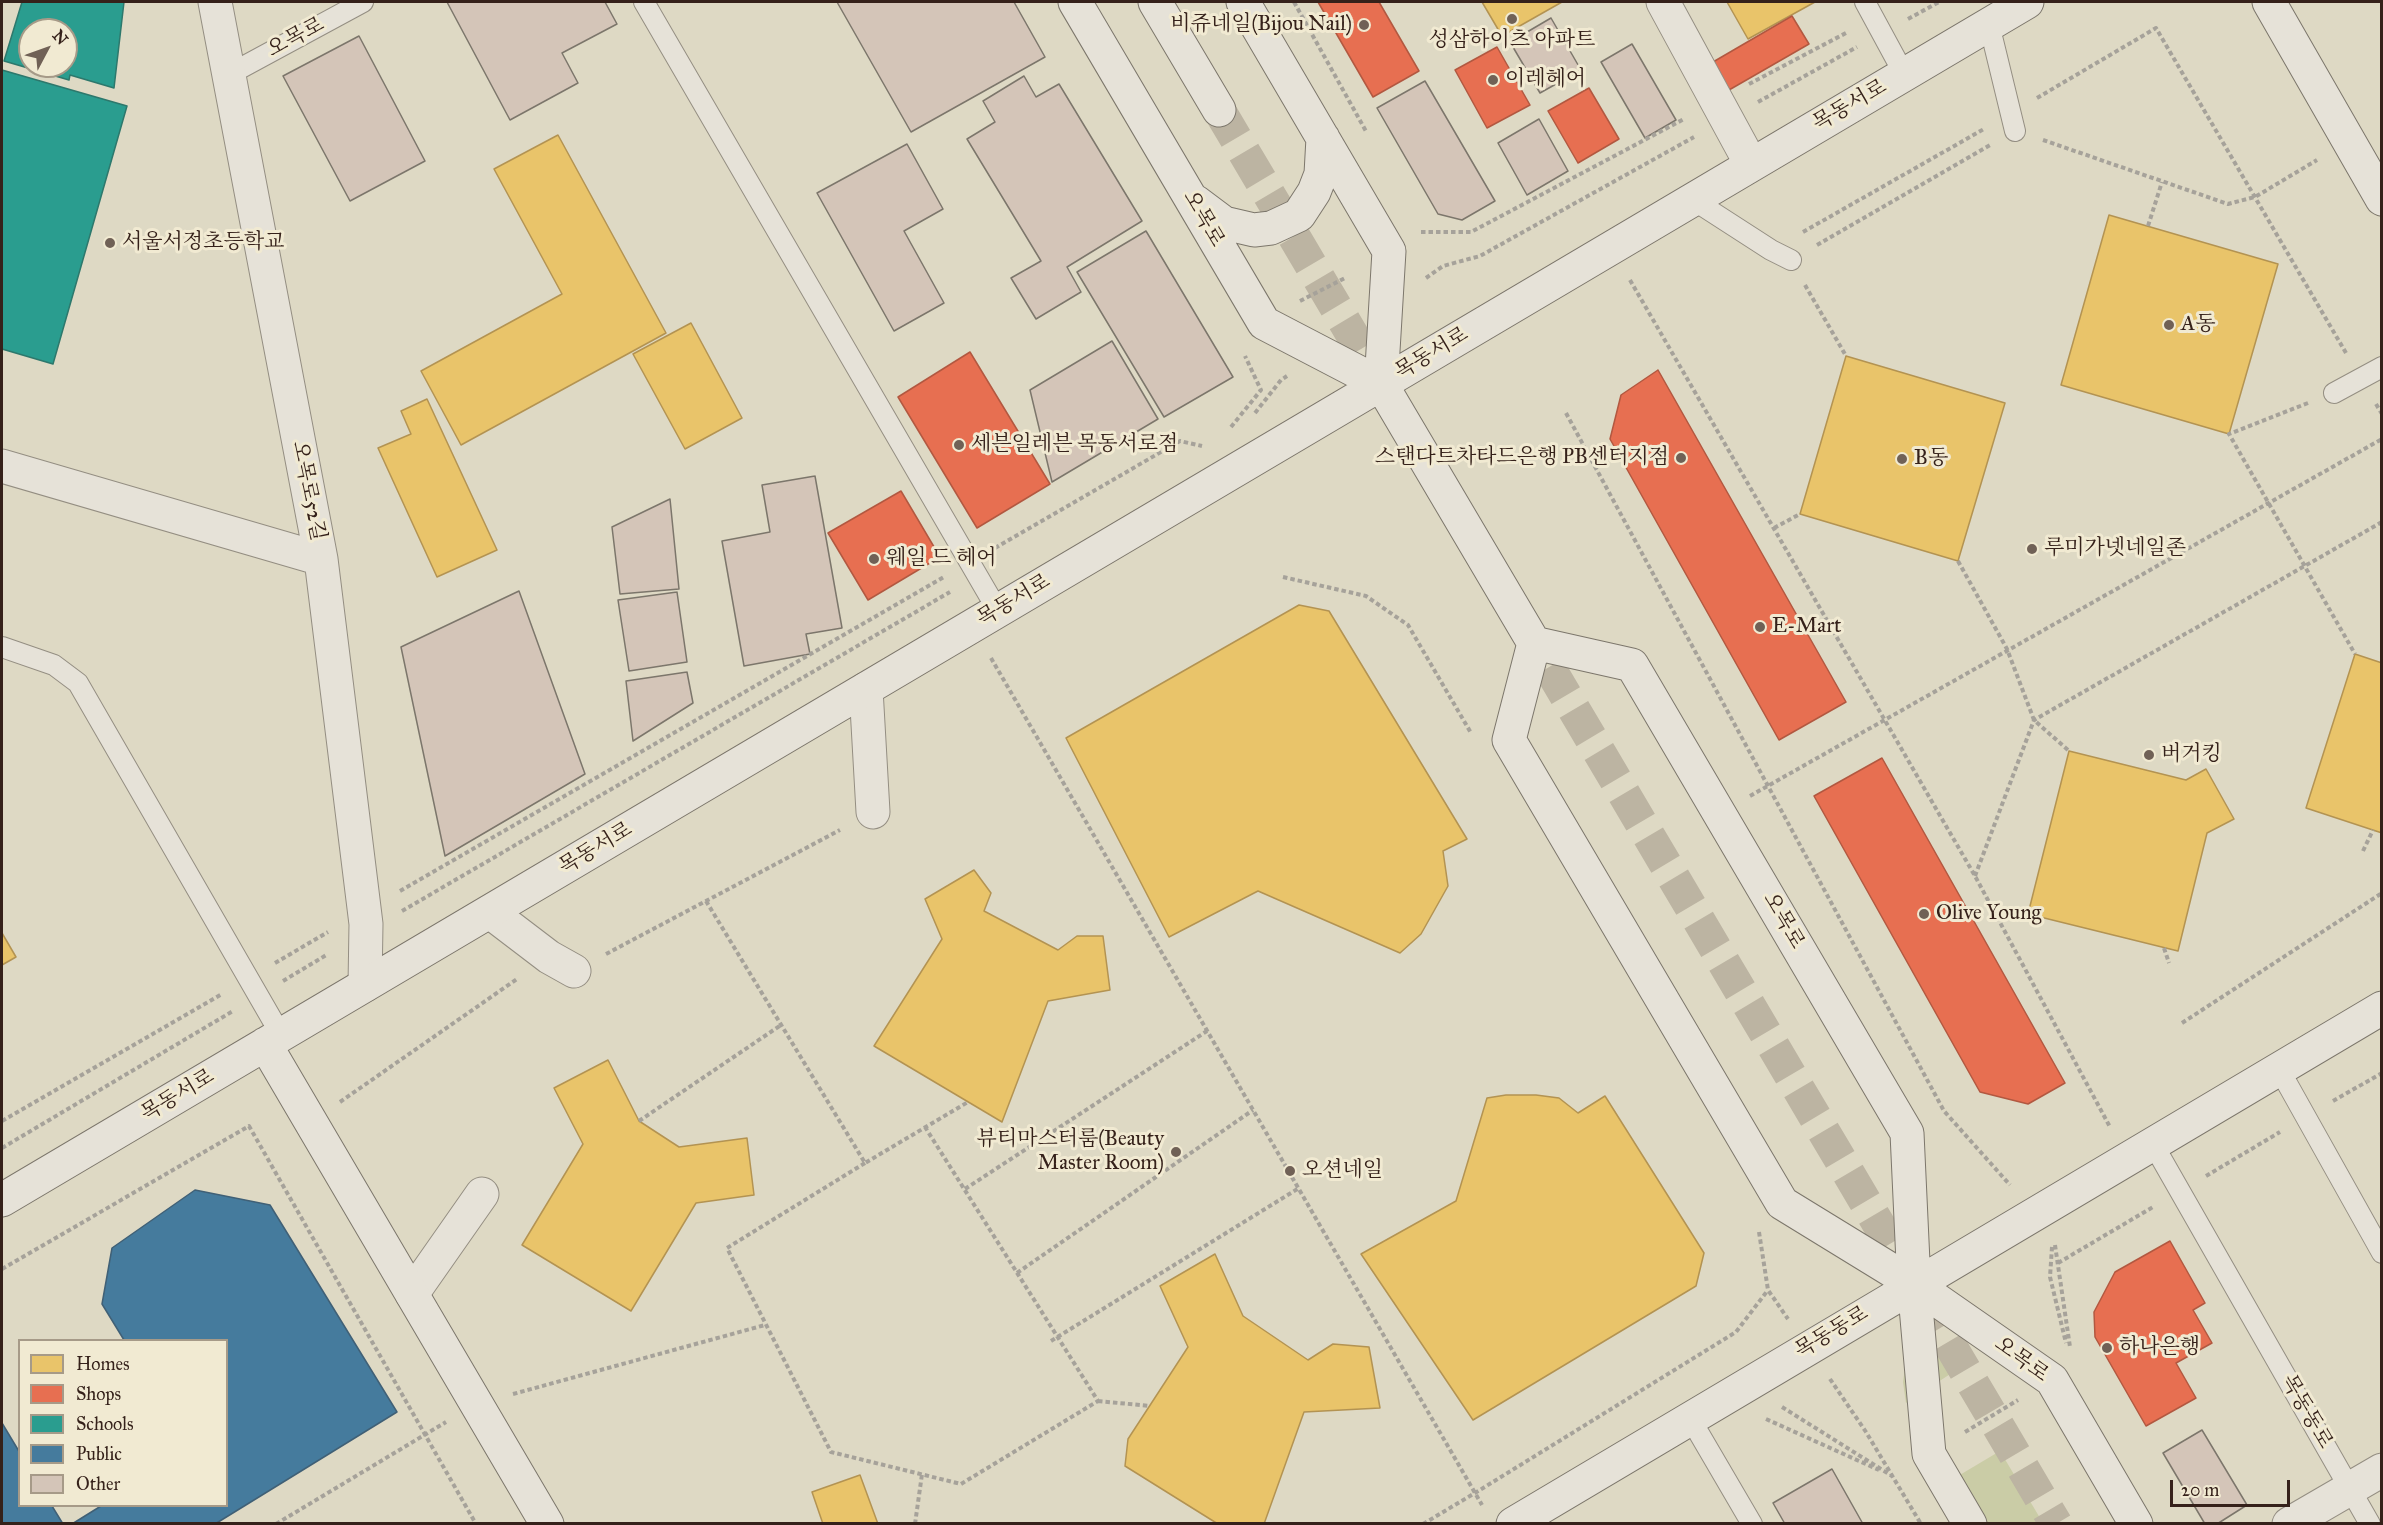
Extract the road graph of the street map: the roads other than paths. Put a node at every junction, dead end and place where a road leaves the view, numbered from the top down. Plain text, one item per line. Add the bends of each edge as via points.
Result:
1 (215, 2) edge
2 (363, 2) edge
3 (644, 2) edge
4 (1075, 2) edge
5 (1155, 2) edge
6 (1243, 2) edge
7 (1663, 2) edge
8 (2027, 2) edge
9 (2269, 2) edge
10 (1870, 10) edge
11 (1989, 24) junction
12 (1904, 74) junction
13 (228, 75) junction
14 (1219, 110) tunnel mouth
15 (2014, 122) road end
16 (1323, 138) junction
17 (1751, 164) junction
18 (1190, 197) junction
19 (1692, 199) junction
20 (2382, 199) edge
21 (1791, 260) road end
22 (2382, 367) edge
23 (1381, 384) junction
24 (2334, 393) road end
25 (2, 466) edge
26 (321, 560) junction
27 (985, 618) junction
28 (1534, 643) junction
29 (2, 647) edge
30 (866, 689) junction
31 (873, 812) road end
32 (490, 912) junction
33 (562, 964) road end
34 (365, 985) junction
35 (2382, 1008) edge
36 (273, 1040) junction
37 (2279, 1069) junction
38 (2140, 1152) junction
39 (482, 1194) dead end
40 (2, 1200) edge
41 (2382, 1253) edge
42 (1914, 1284) junction
43 (412, 1294) junction
44 (1690, 1418) junction
45 (2382, 1470) edge
46 (2350, 1488) junction
47 (1520, 1518) edge
48 (547, 1524) edge
49 (1752, 1524) edge
50 (1970, 1524) edge
51 (2136, 1524) edge
52 (2289, 1524) edge
53 (2370, 1524) edge

1 - 13 main road, 오목로52길
2 - 13 lane, 오목로
3 - 27 lane via 970,562
4 - 18 main road, 오목로
5 - 14 main road
6 - 16 main road
7 - 17 main road
8 - 11 main road, 목동서로
9 - 20 main road
10 - 12 lane
11 - 12 main road, 목동서로
11 - 15 lane
12 - 17 main road, 목동서로
13 - 26 main road, 오목로52길
16 - 18 main road via 1321,174 1314,192 1299,215 1271,228 1254,230 1224,223
16 - 23 main road via 1389,250
17 - 19 main road, 목동서로
18 - 23 main road, 오목로 via 1264,322
19 - 21 lane
19 - 23 main road, 목동서로
22 - 24 lane
23 - 27 main road, 목동서로
23 - 28 main road
25 - 26 main road
26 - 34 main road, 오목로52길 via 364,912
27 - 30 main road, 목동서로
28 - 42 main road, 오목로 via 1509,740 1776,1193 1782,1203
28 - 42 main road, 오목로 via 1632,665 1907,1132
29 - 36 lane via 54,665 78,683 248,978
30 - 31 main road
30 - 32 main road, 목동서로
32 - 33 main road
32 - 34 main road, 목동서로
34 - 36 main road, 목동서로
35 - 37 main road, 목동동로
36 - 40 main road, 목동서로
36 - 43 main road via 311,1122
37 - 38 main road, 목동동로
37 - 41 lane
38 - 42 main road, 목동동로
38 - 46 lane, 목동동로 via 2180,1191
39 - 43 main road
42 - 44 main road, 목동동로
42 - 50 main road, 오목로 via 1929,1454
42 - 51 main road, 오목로 via 2052,1380
43 - 48 main road
44 - 47 main road, 목동동로
44 - 49 lane
45 - 46 main road
46 - 52 main road
46 - 53 lane, 목동동로

